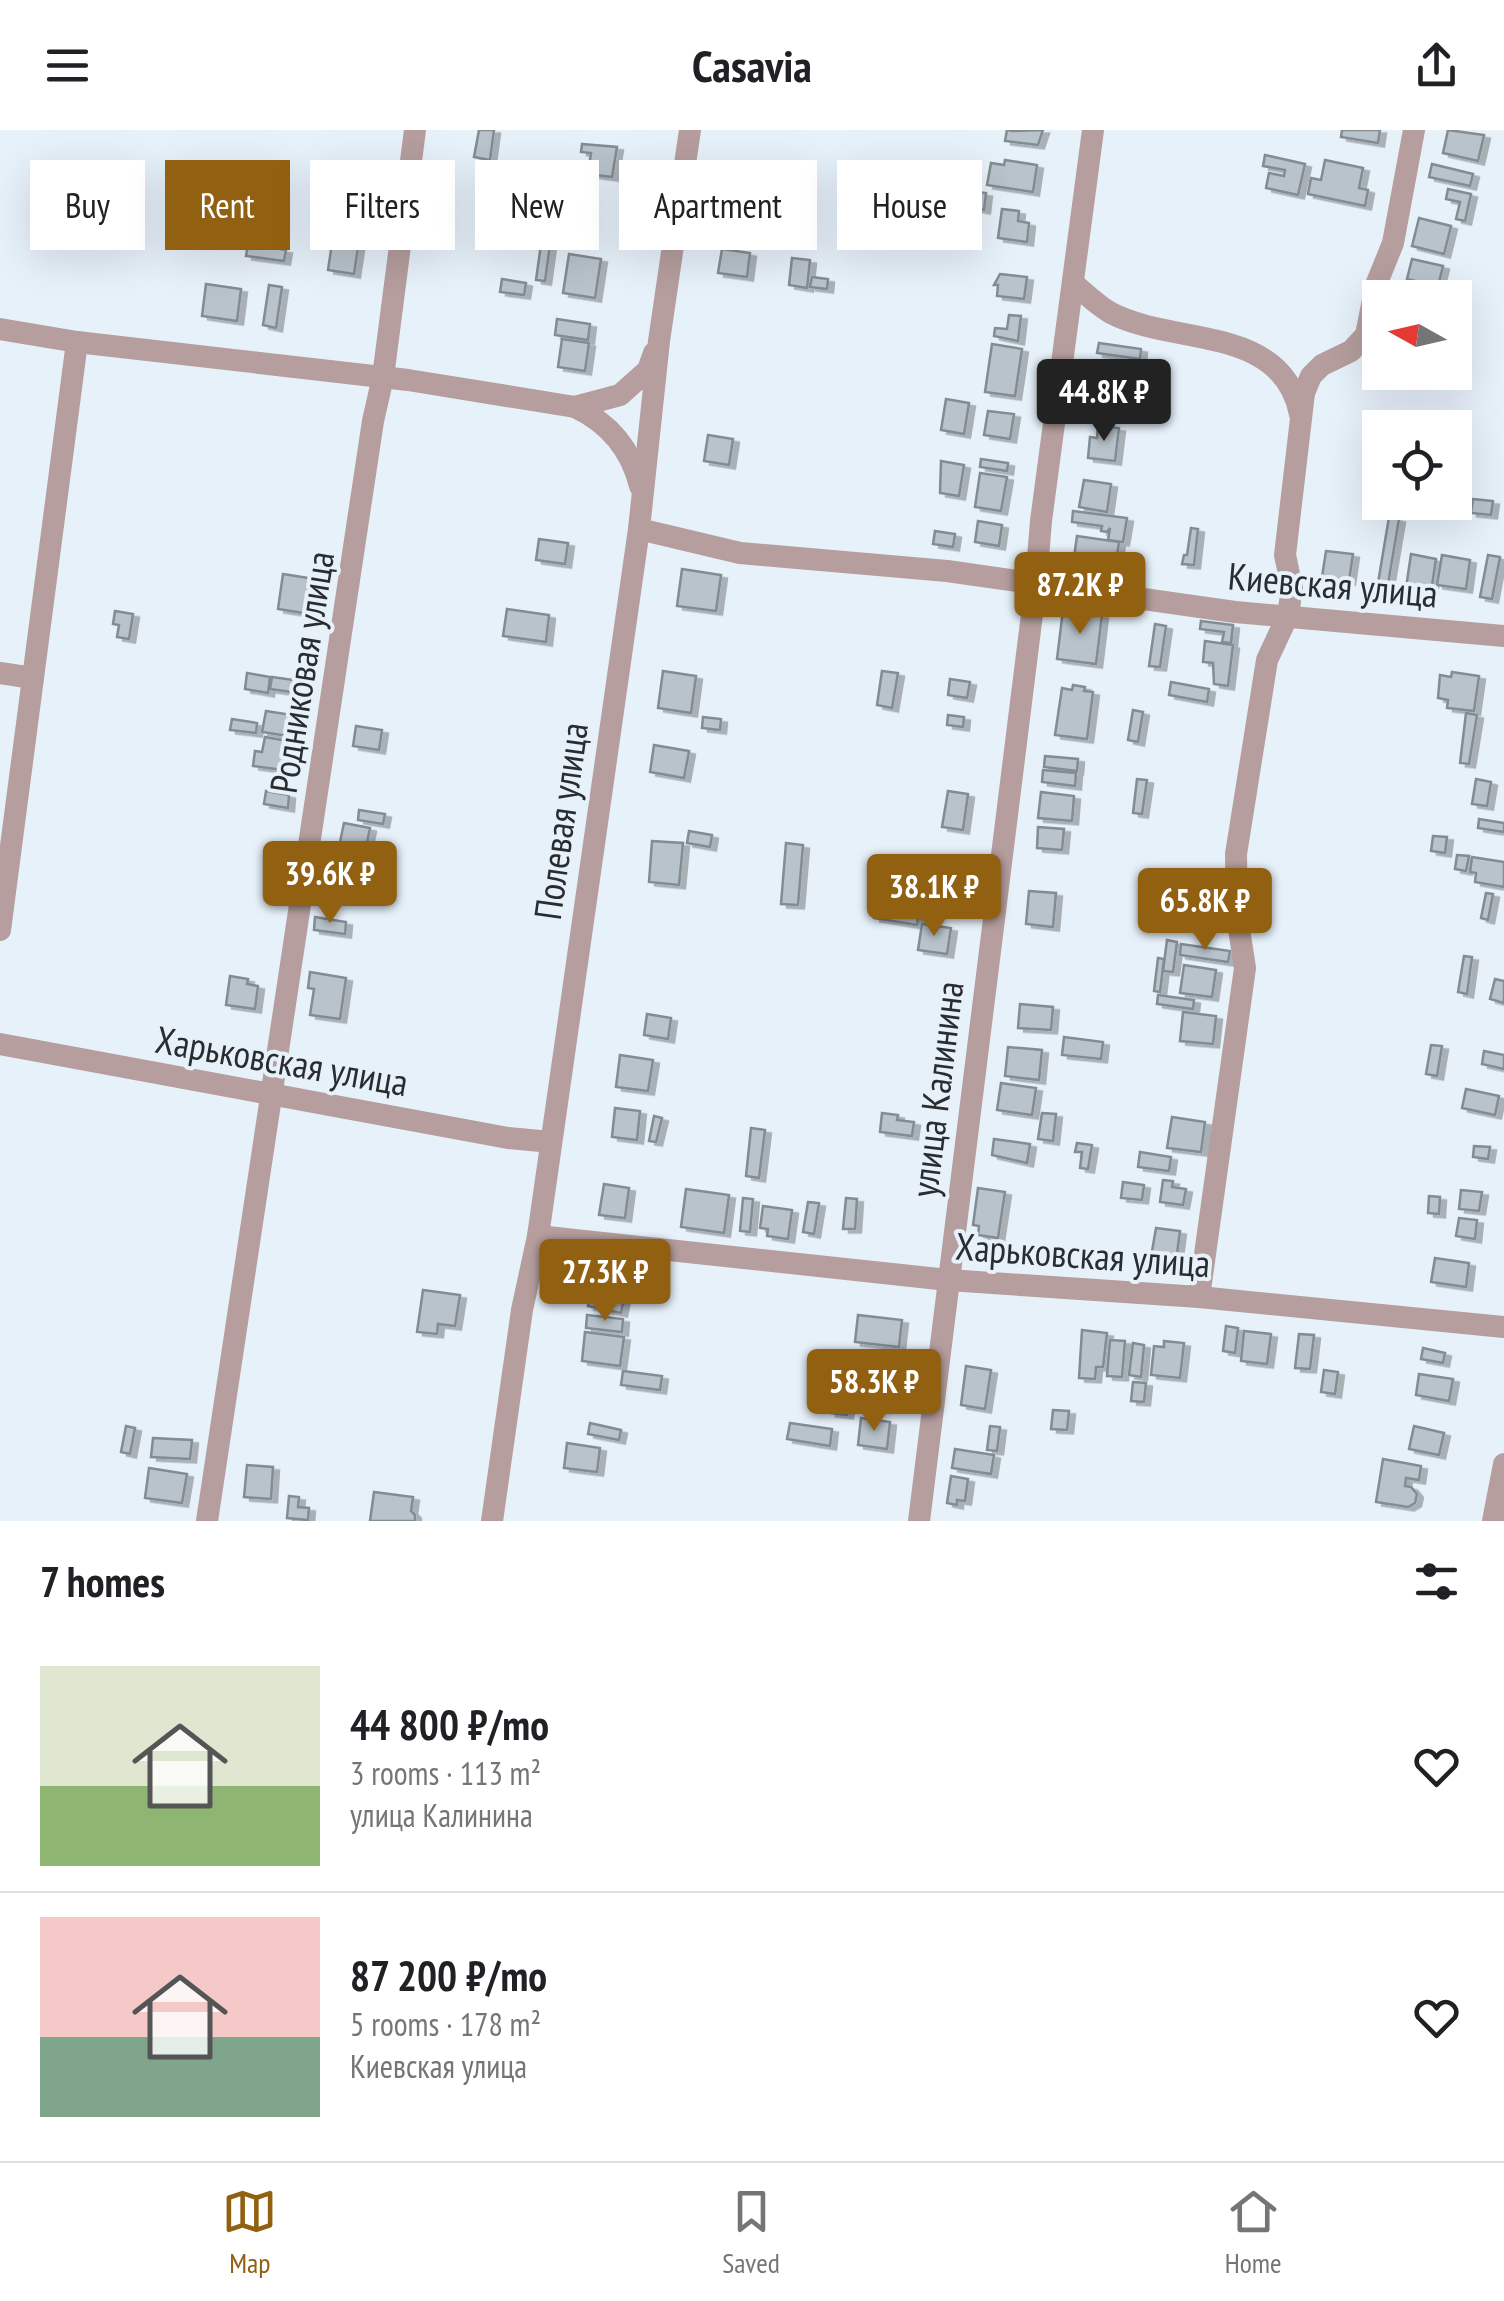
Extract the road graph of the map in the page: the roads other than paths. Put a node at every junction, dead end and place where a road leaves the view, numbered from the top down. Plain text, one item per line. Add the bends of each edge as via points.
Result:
1 (415, 130) edge
2 (690, 130) edge
3 (1093, 130) edge
4 (1414, 130) edge
5 (1074, 284) junction
6 (0, 329) edge
7 (659, 340) junction
8 (78, 342) junction
9 (383, 377) junction
10 (575, 407) junction
11 (1301, 418) junction
12 (642, 497) junction
13 (639, 530) junction
14 (1036, 582) junction
15 (1235, 612) junction
16 (1288, 615) junction
17 (1504, 636) edge
18 (1267, 660) junction
19 (0, 673) edge
20 (33, 678) junction
21 (0, 930) edge
22 (0, 1044) edge
23 (273, 1094) junction
24 (551, 1142) junction
25 (538, 1236) junction
26 (948, 1280) junction
27 (1199, 1297) junction
28 (1504, 1326) edge
29 (1504, 1464) edge
30 (207, 1521) edge
31 (492, 1521) edge
32 (919, 1521) edge
33 (1493, 1521) edge

1 - 9 street, Родниковая улица
2 - 7 street, Полевая улица
3 - 5 street, улица Калинина
4 - 11 street via 1393,243 1366,336 1311,376
5 - 11 street via 1110,312 1214,338 1272,364
5 - 14 street, улица Калинина
6 - 8 street
7 - 10 street via 636,383 610,399
7 - 12 street, Полевая улица
8 - 9 street
8 - 20 street
9 - 10 street
9 - 23 street, Родниковая улица
10 - 12 street via 623,445
11 - 16 street via 1285,556 1292,588
12 - 13 street, Полевая улица
13 - 14 street, Киевская улица via 740,553
13 - 24 street, Полевая улица
14 - 15 street, Киевская улица
14 - 26 street, улица Калинина
15 - 16 street, Киевская улица
15 - 18 street via 1258,634
16 - 17 street, Киевская улица
16 - 18 street
18 - 27 street via 1236,854 1245,968
19 - 20 street
20 - 21 street
22 - 23 street, Харьковская улица
23 - 24 street, Харьковская улица
23 - 30 street, Родниковая улица
24 - 25 street, Полевая улица
25 - 26 street, Харьковская улица
25 - 31 street, Полевая улица
26 - 27 street, Харьковская улица
26 - 32 street, улица Калинина
27 - 28 street, Харьковская улица
29 - 33 street

